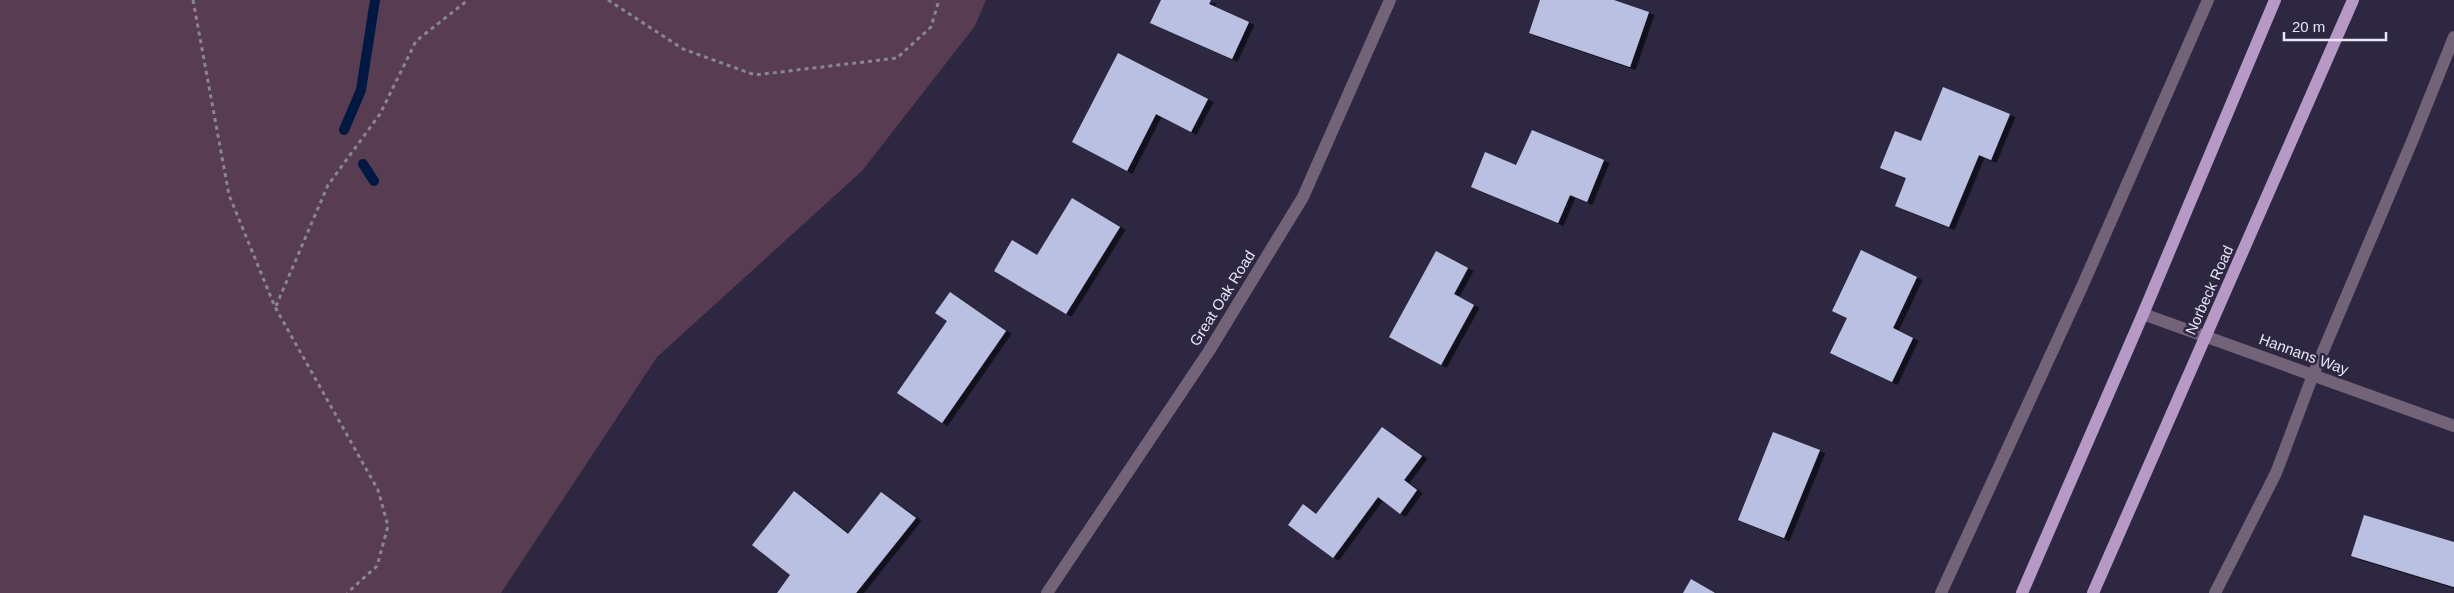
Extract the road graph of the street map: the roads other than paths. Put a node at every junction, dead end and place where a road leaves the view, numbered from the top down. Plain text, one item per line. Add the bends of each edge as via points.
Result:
1 (1390, 0) edge
2 (2208, 0) edge
3 (2275, 0) edge
4 (2353, 0) edge
5 (2454, 37) edge
6 (2143, 314) junction
7 (2207, 336) junction
8 (2312, 375) junction
9 (2454, 426) edge
10 (1047, 593) edge
11 (1941, 593) edge
12 (2022, 593) edge
13 (2093, 593) edge
14 (2215, 593) edge

1 - 10 street, Great Oak Road via 1303,197 1209,351
2 - 11 street via 2081,289
3 - 6 main road
4 - 7 main road, Norbeck Road
5 - 8 street
6 - 7 street, Hannans Way
6 - 12 main road
7 - 8 street, Hannans Way
7 - 13 main road, Norbeck Road
8 - 9 street, Hannans Way
8 - 14 street via 2276,473

